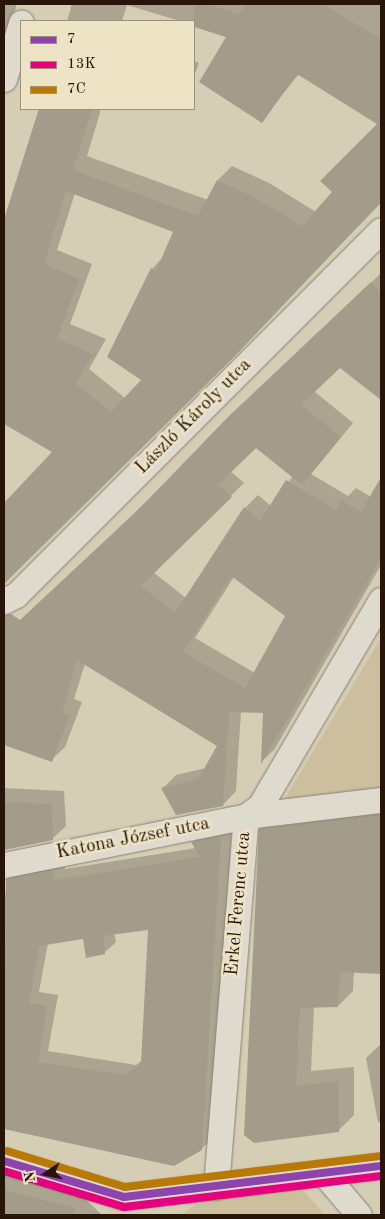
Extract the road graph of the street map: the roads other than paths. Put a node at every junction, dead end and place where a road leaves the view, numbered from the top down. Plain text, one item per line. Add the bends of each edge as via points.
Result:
1 (27, 4) edge
2 (22, 20) edge
3 (20, 25) edge
4 (4, 79) edge
5 (381, 230) edge
6 (381, 600) edge
7 (4, 601) edge
8 (381, 800) edge
9 (246, 816) junction
10 (4, 865) edge
11 (4, 1161) edge
12 (381, 1166) edge
13 (325, 1175) junction
14 (216, 1187) junction
15 (131, 1206) edge
16 (359, 1215) edge

1 - 2 street
3 - 4 street
5 - 7 street, László Károly utca via 16,595
6 - 9 street, Erkel Ferenc utca via 260,806
8 - 9 street, Katona József utca
9 - 10 street, Katona József utca
9 - 14 street, Erkel Ferenc utca
11 - 15 street
12 - 13 street
13 - 14 street
13 - 16 street
14 - 15 street

